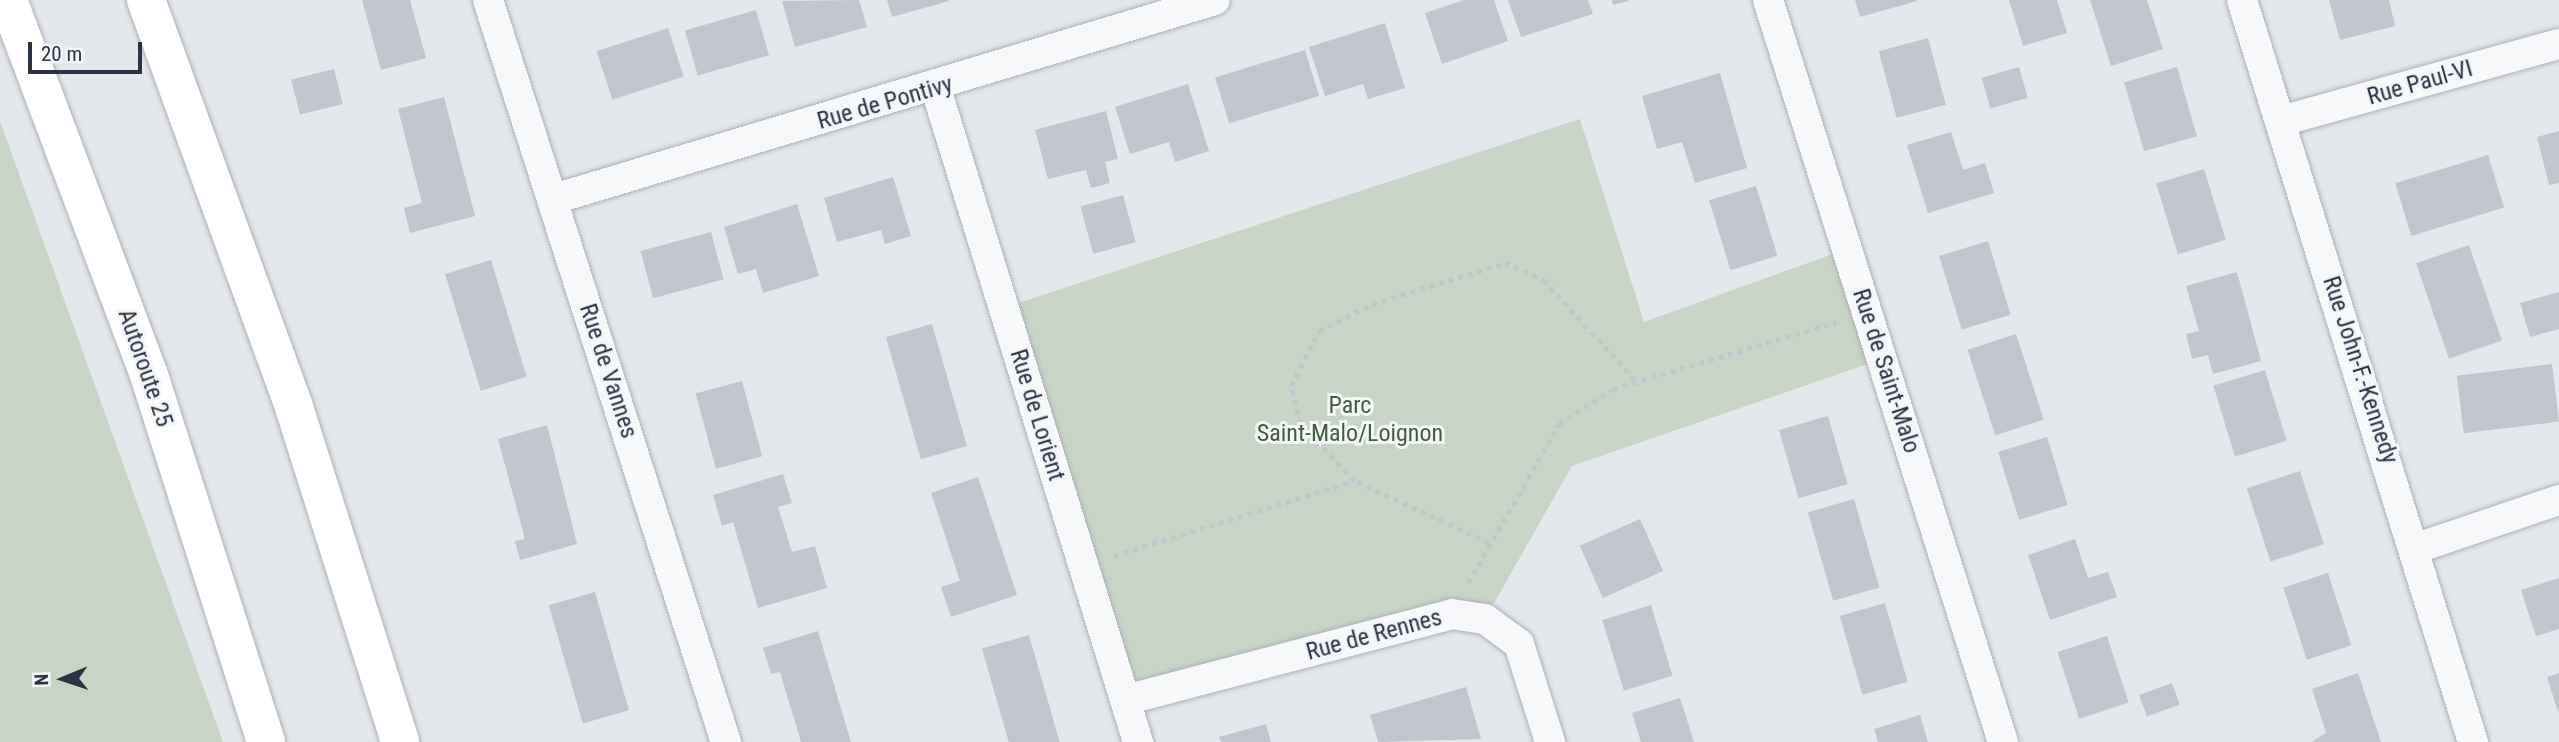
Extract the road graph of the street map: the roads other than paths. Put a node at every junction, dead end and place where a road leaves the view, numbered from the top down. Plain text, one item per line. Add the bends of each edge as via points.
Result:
1 (8, 0) edge
2 (146, 0) edge
3 (488, 0) edge
4 (1215, 0) edge
5 (1768, 0) edge
6 (2242, 0) edge
7 (2559, 44) edge
8 (936, 89) junction
9 (2281, 121) junction
10 (554, 200) junction
11 (2559, 500) edge
12 (2417, 548) junction
13 (1125, 700) junction
14 (266, 742) edge
15 (400, 742) edge
16 (726, 742) edge
17 (1138, 742) edge
18 (1550, 742) edge
19 (2003, 742) edge
20 (2473, 742) edge

1 - 14 highway, Autoroute 25 via 148,372
2 - 15 highway via 294,407
3 - 10 street, Rue de Vannes
4 - 8 street, Rue de Pontivy
5 - 19 street, Rue de Saint-Malo
6 - 9 street, Rue John-F.-Kennedy
7 - 9 street, Rue Paul-VI
8 - 10 street, Rue de Pontivy
8 - 13 street, Rue de Lorient
9 - 12 street, Rue John-F.-Kennedy
10 - 16 street, Rue de Vannes
11 - 12 street
12 - 20 street, Rue John-F.-Kennedy
13 - 17 street, Rue de Lorient
13 - 18 street, Rue de Rennes via 1452,614 1485,619 1518,645

